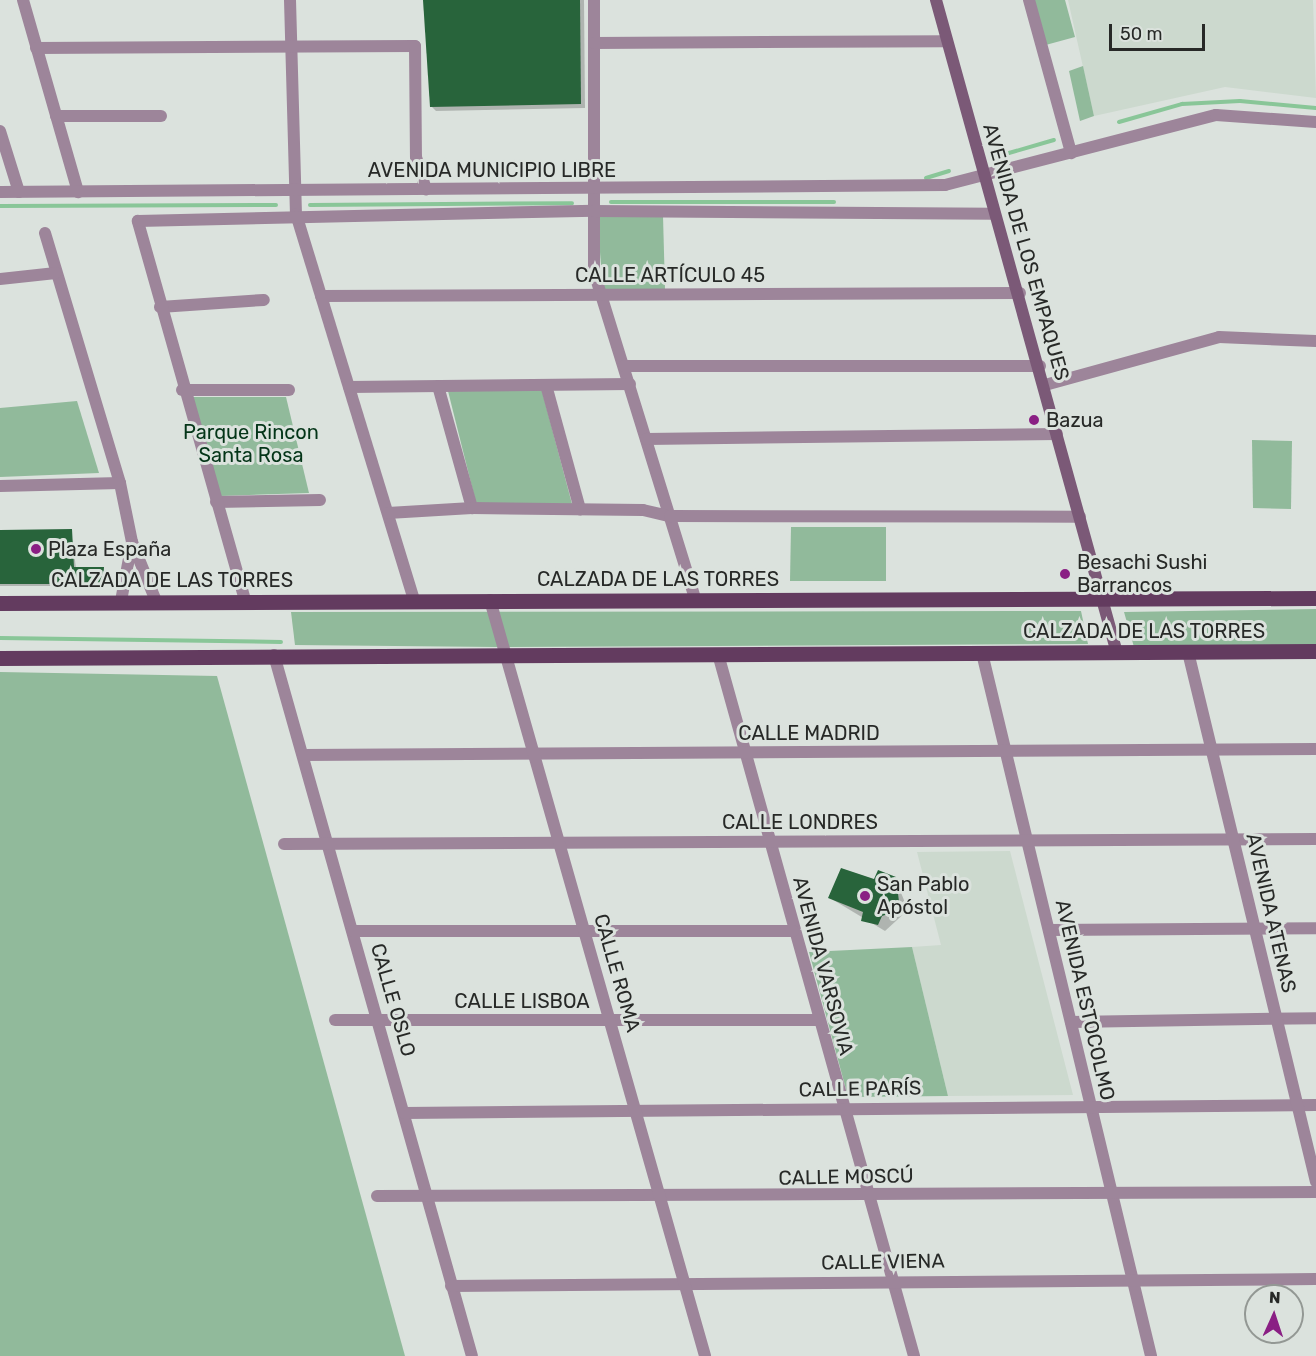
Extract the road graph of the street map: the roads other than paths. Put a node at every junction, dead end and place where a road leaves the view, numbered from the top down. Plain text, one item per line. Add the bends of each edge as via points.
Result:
1 (23, 0) edge
2 (290, 0) edge
3 (594, 0) edge
4 (936, 0) edge
5 (1029, 0) edge
6 (946, 41) junction
7 (594, 43) junction
8 (291, 46) junction
9 (36, 48) junction
10 (57, 116) junction
11 (161, 116) dead end
12 (1316, 122) edge
13 (0, 131) edge
14 (1071, 153) junction
15 (983, 179) junction
16 (426, 189) junction
17 (594, 189) junction
18 (292, 190) junction
19 (0, 192) edge
20 (20, 192) junction
21 (78, 192) junction
22 (594, 211) junction
23 (296, 214) junction
24 (994, 214) junction
25 (45, 233) dead end
26 (56, 273) junction
27 (0, 279) edge
28 (1020, 293) junction
29 (600, 295) junction
30 (321, 296) junction
31 (264, 300) dead end
32 (160, 307) junction
33 (1316, 341) edge
34 (624, 366) junction
35 (1040, 366) junction
36 (630, 384) junction
37 (546, 385) junction
38 (1045, 385) junction
39 (438, 386) junction
40 (349, 387) junction
41 (182, 390) junction
42 (289, 390) dead end
43 (1057, 434) junction
44 (646, 439) junction
45 (120, 483) junction
46 (0, 486) edge
47 (320, 500) dead end
48 (216, 502) junction
49 (472, 508) junction
50 (580, 510) junction
51 (388, 513) junction
52 (670, 516) junction
53 (1080, 517) junction
54 (132, 542) junction
55 (1102, 598) junction
56 (1316, 598) edge
57 (244, 600) junction
58 (414, 600) junction
59 (490, 600) junction
60 (121, 601) junction
61 (156, 601) junction
62 (696, 601) junction
63 (0, 603) edge
64 (1316, 651) edge
65 (1188, 652) junction
66 (982, 653) junction
67 (1117, 653) junction
68 (503, 654) junction
69 (718, 654) junction
70 (274, 655) junction
71 (0, 658) edge
72 (1316, 749) edge
73 (1212, 750) junction
74 (1006, 752) junction
75 (532, 753) junction
76 (745, 753) junction
77 (303, 755) junction
78 (1233, 839) junction
79 (1316, 839) edge
80 (1027, 840) junction
81 (770, 842) junction
82 (327, 843) junction
83 (559, 843) junction
84 (284, 844) dead end
85 (1316, 928) edge
86 (1255, 929) junction
87 (1049, 930) junction
88 (353, 931) junction
89 (585, 931) junction
90 (793, 931) junction
91 (1276, 1018) junction
92 (1316, 1018) edge
93 (335, 1020) dead end
94 (378, 1020) junction
95 (610, 1020) junction
96 (818, 1020) junction
97 (1071, 1022) junction
98 (1298, 1105) junction
99 (1316, 1105) edge
100 (1091, 1106) junction
101 (842, 1108) junction
102 (635, 1110) junction
103 (404, 1113) junction
104 (1316, 1182) edge
105 (1316, 1192) edge
106 (1112, 1194) junction
107 (376, 1196) dead end
108 (869, 1196) junction
109 (427, 1197) junction
110 (660, 1198) junction
111 (1132, 1279) junction
112 (1316, 1279) edge
113 (894, 1282) junction
114 (684, 1284) junction
115 (450, 1286) junction
116 (472, 1356) edge
117 (705, 1356) edge
118 (914, 1356) edge
119 (1151, 1356) edge

1 - 9 street
2 - 8 street
3 - 7 street
4 - 6 main road, AVENIDA DE LOS EMPAQUES
5 - 14 street
6 - 7 street
6 - 15 main road, AVENIDA DE LOS EMPAQUES
7 - 17 street
8 - 9 street
8 - 16 street via 415,46 416,157
8 - 18 street
9 - 10 street
10 - 11 street
10 - 21 street
12 - 14 street, AVENIDA MUNICIPIO LIBRE via 1216,115
13 - 20 street
14 - 15 street, AVENIDA MUNICIPIO LIBRE
15 - 17 street, AVENIDA MUNICIPIO LIBRE via 861,188
15 - 24 main road, AVENIDA DE LOS EMPAQUES
16 - 17 street, AVENIDA MUNICIPIO LIBRE
16 - 18 street, AVENIDA MUNICIPIO LIBRE
17 - 22 street
18 - 21 street, AVENIDA MUNICIPIO LIBRE
18 - 23 street
19 - 20 street, AVENIDA MUNICIPIO LIBRE
20 - 21 street, AVENIDA MUNICIPIO LIBRE
22 - 23 street, AVENIDA MUNICIPIO LIBRE
22 - 24 street, AVENIDA MUNICIPIO LIBRE
22 - 29 street via 594,272
23 - 30 street
23 - 32 street, AVENIDA MUNICIPIO LIBRE via 138,221
24 - 28 main road, AVENIDA DE LOS EMPAQUES
25 - 26 street
26 - 27 street
26 - 45 street
28 - 29 street, CALLE ARTÍCULO 45
28 - 35 main road, AVENIDA DE LOS EMPAQUES
29 - 30 street, CALLE ARTÍCULO 45
29 - 34 street
30 - 40 street
31 - 32 street
32 - 41 street
33 - 38 street via 1219,337
34 - 35 street
34 - 36 street
35 - 38 main road, AVENIDA DE LOS EMPAQUES
36 - 37 street
36 - 44 street
37 - 39 street
37 - 50 street
38 - 43 main road, AVENIDA DE LOS EMPAQUES
39 - 40 street
39 - 49 street
40 - 51 street
41 - 42 street
41 - 48 street
43 - 44 street
43 - 53 main road, AVENIDA DE LOS EMPAQUES
44 - 52 street
45 - 46 street
45 - 54 street
47 - 48 street
48 - 57 street
49 - 50 street
49 - 51 street
50 - 52 street
51 - 58 street
52 - 53 street
52 - 62 street
53 - 55 main road, AVENIDA DE LOS EMPAQUES
54 - 60 street
54 - 61 street
55 - 56 main road, CALZADA DE LAS TORRES
55 - 62 main road, CALZADA DE LAS TORRES
55 - 67 main road, AVENIDA DE LOS EMPAQUES
57 - 58 main road, CALZADA DE LAS TORRES
57 - 61 main road, CALZADA DE LAS TORRES
58 - 59 main road, CALZADA DE LAS TORRES
59 - 62 main road, CALZADA DE LAS TORRES
59 - 68 street, CALLE ROMA
60 - 61 main road, CALZADA DE LAS TORRES
60 - 63 main road, CALZADA DE LAS TORRES
64 - 65 main road, CALZADA DE LAS TORRES
65 - 67 main road, CALZADA DE LAS TORRES
65 - 73 street, AVENIDA ATENAS
66 - 67 main road, CALZADA DE LAS TORRES
66 - 69 main road, CALZADA DE LAS TORRES
66 - 74 street, AVENIDA ESTOCOLMO
68 - 69 main road, CALZADA DE LAS TORRES
68 - 70 main road, CALZADA DE LAS TORRES
68 - 75 street, CALLE ROMA
69 - 76 street, AVENIDA VARSOVIA
70 - 71 main road, CALZADA DE LAS TORRES
70 - 77 street, CALLE OSLO
72 - 73 street, CALLE MADRID
73 - 74 street, CALLE MADRID
73 - 78 street, AVENIDA ATENAS
74 - 76 street, CALLE MADRID
74 - 80 street, AVENIDA ESTOCOLMO
75 - 76 street, CALLE MADRID
75 - 77 street, CALLE MADRID
75 - 83 street, CALLE ROMA
76 - 81 street, AVENIDA VARSOVIA
77 - 82 street, CALLE OSLO
78 - 79 street, CALLE LONDRES
78 - 80 street, CALLE LONDRES
78 - 86 street, AVENIDA ATENAS
80 - 81 street, CALLE LONDRES
80 - 87 street, AVENIDA ESTOCOLMO
81 - 83 street, CALLE LONDRES
81 - 90 street, AVENIDA VARSOVIA
82 - 83 street, CALLE LONDRES
82 - 84 street, CALLE LONDRES
82 - 88 street, CALLE OSLO
83 - 89 street, CALLE ROMA
85 - 86 street
86 - 87 street
86 - 91 street, AVENIDA ATENAS
87 - 97 street, AVENIDA ESTOCOLMO
88 - 89 street
88 - 94 street, CALLE OSLO
89 - 90 street
89 - 95 street, CALLE ROMA
90 - 96 street, AVENIDA VARSOVIA
91 - 92 street
91 - 97 street
91 - 98 street, AVENIDA ATENAS
93 - 94 street, CALLE LISBOA
94 - 95 street, CALLE LISBOA
94 - 103 street, CALLE OSLO
95 - 96 street, CALLE LISBOA
95 - 102 street, CALLE ROMA
96 - 101 street, AVENIDA VARSOVIA
97 - 100 street, AVENIDA ESTOCOLMO
98 - 99 street, CALLE PARÍS
98 - 100 street, CALLE PARÍS
98 - 104 street, AVENIDA ATENAS
100 - 101 street, CALLE PARÍS
100 - 106 street, AVENIDA ESTOCOLMO
101 - 102 street, CALLE PARÍS
101 - 108 street, AVENIDA VARSOVIA
102 - 103 street, CALLE PARÍS
102 - 110 street, CALLE ROMA
103 - 109 street, CALLE OSLO
105 - 106 street, CALLE MOSCÚ
106 - 108 street, CALLE MOSCÚ
106 - 111 street, AVENIDA ESTOCOLMO
107 - 109 street, CALLE MOSCÚ
108 - 110 street, CALLE MOSCÚ
108 - 113 street, AVENIDA VARSOVIA
109 - 110 street, CALLE MOSCÚ
109 - 115 street, CALLE OSLO
110 - 114 street, CALLE ROMA
111 - 112 street, CALLE VIENA
111 - 113 street, CALLE VIENA
111 - 119 street, AVENIDA ESTOCOLMO
113 - 114 street, CALLE VIENA
113 - 118 street, AVENIDA VARSOVIA
114 - 115 street, CALLE VIENA
114 - 117 street, CALLE ROMA
115 - 116 street, CALLE OSLO

